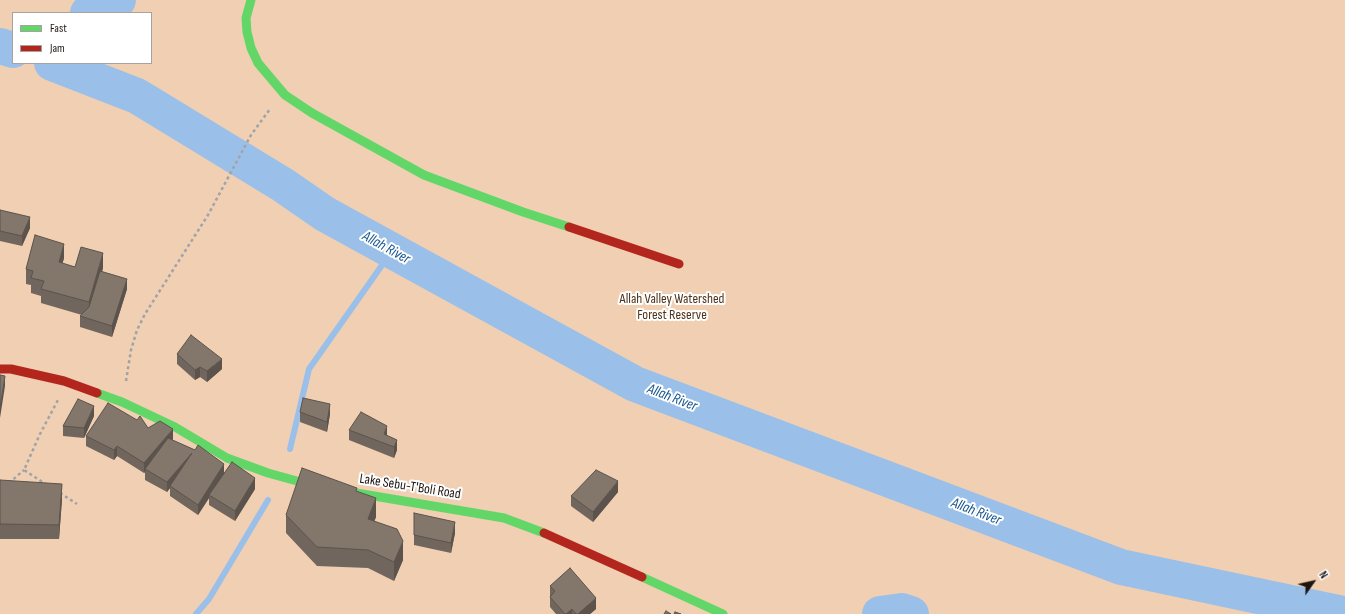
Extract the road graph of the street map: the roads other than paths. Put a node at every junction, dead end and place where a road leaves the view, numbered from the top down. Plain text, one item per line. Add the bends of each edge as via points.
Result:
1 (252, 0) edge
2 (679, 264) dead end
3 (0, 369) edge
4 (723, 614) edge

1 - 2 main road via 246,18 247,32 258,63 285,95 312,114 424,175 523,212
3 - 4 main road, Lake Sebu-T'Boli Road via 11,369 64,381 122,402 175,427 227,458 268,473 315,486 504,518 533,528

